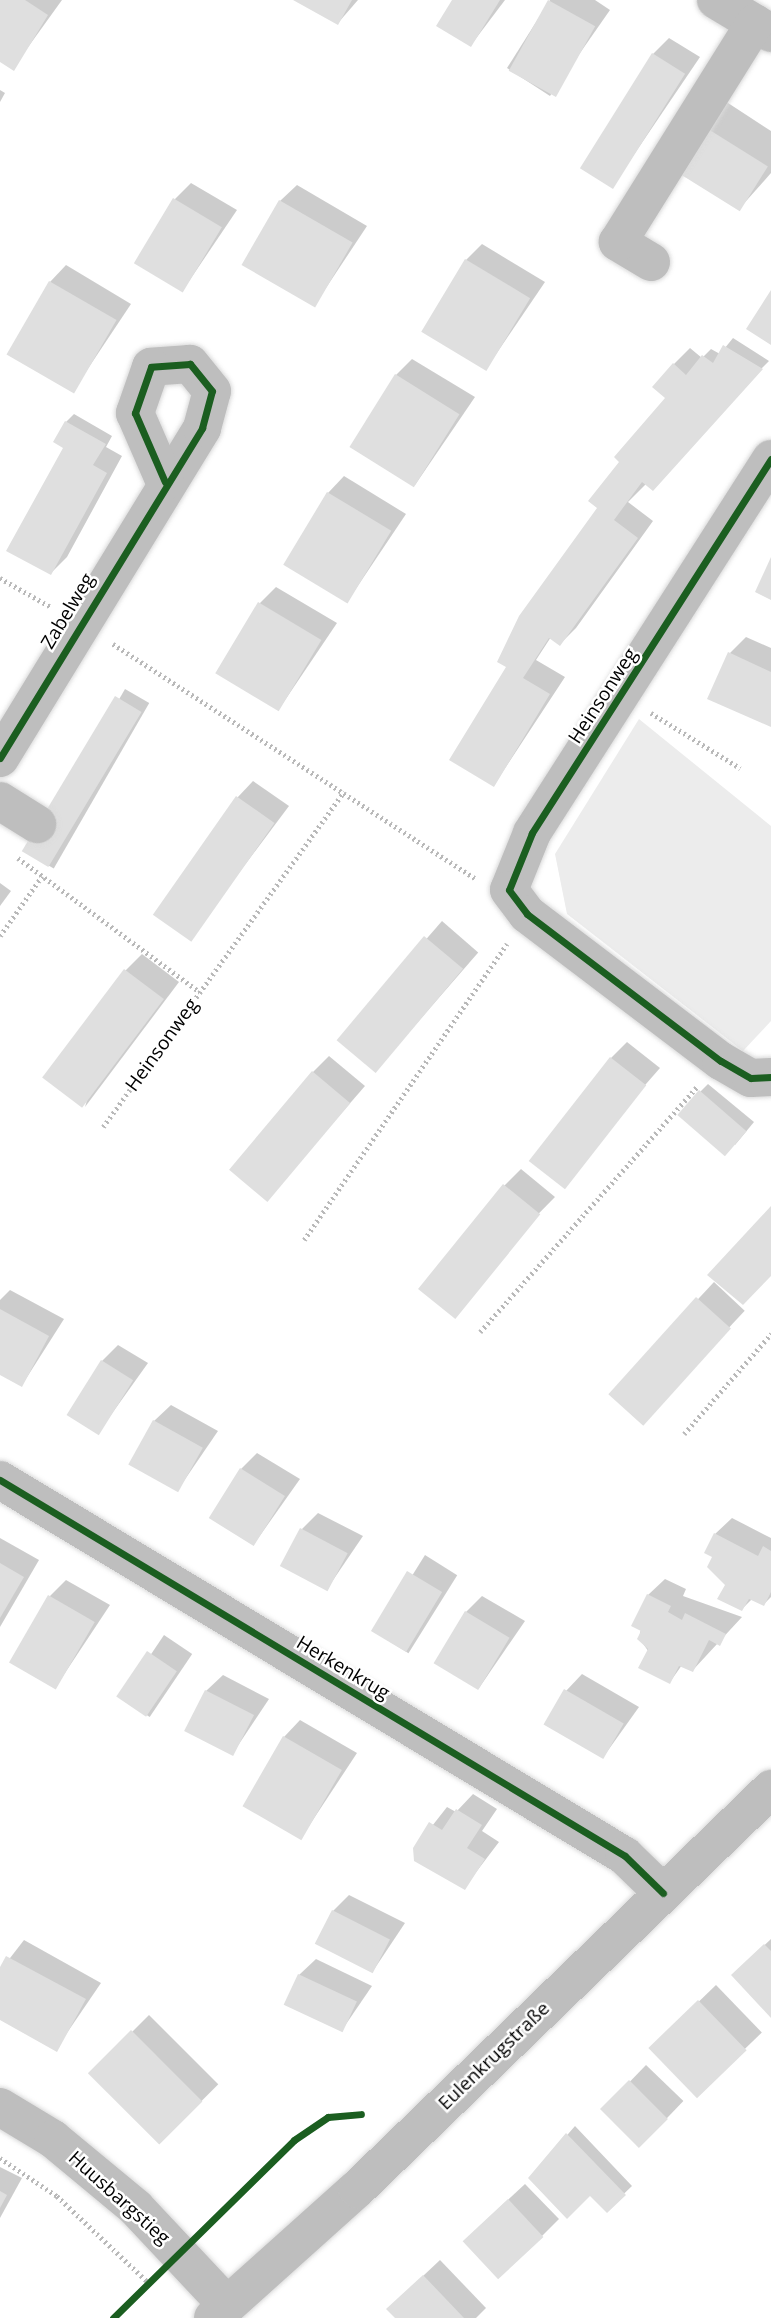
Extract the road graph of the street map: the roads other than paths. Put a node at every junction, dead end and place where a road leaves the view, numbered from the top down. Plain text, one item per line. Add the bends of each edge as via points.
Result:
1 (716, 0) edge
2 (763, 28) edge
3 (651, 262) dead end
4 (771, 459) edge
5 (165, 482) dead end
6 (0, 758) edge
7 (0, 801) edge
8 (37, 824) dead end
9 (771, 1077) edge
10 (0, 1480) edge
11 (771, 1789) edge
12 (663, 1893) junction
13 (0, 2107) edge
14 (220, 2311) edge

1 - 2 street
2 - 3 street via 618,242
4 - 9 street, Heinsonweg via 533,834 518,902 720,1060 751,1078
5 - 6 street, Zabelweg
7 - 8 street
10 - 12 street, Herkenkrug via 625,1856
11 - 12 street, Eulenkrugstraße
12 - 14 street, Eulenkrugstraße via 357,2189
13 - 14 street, Huusbargstieg via 53,2139 136,2208

